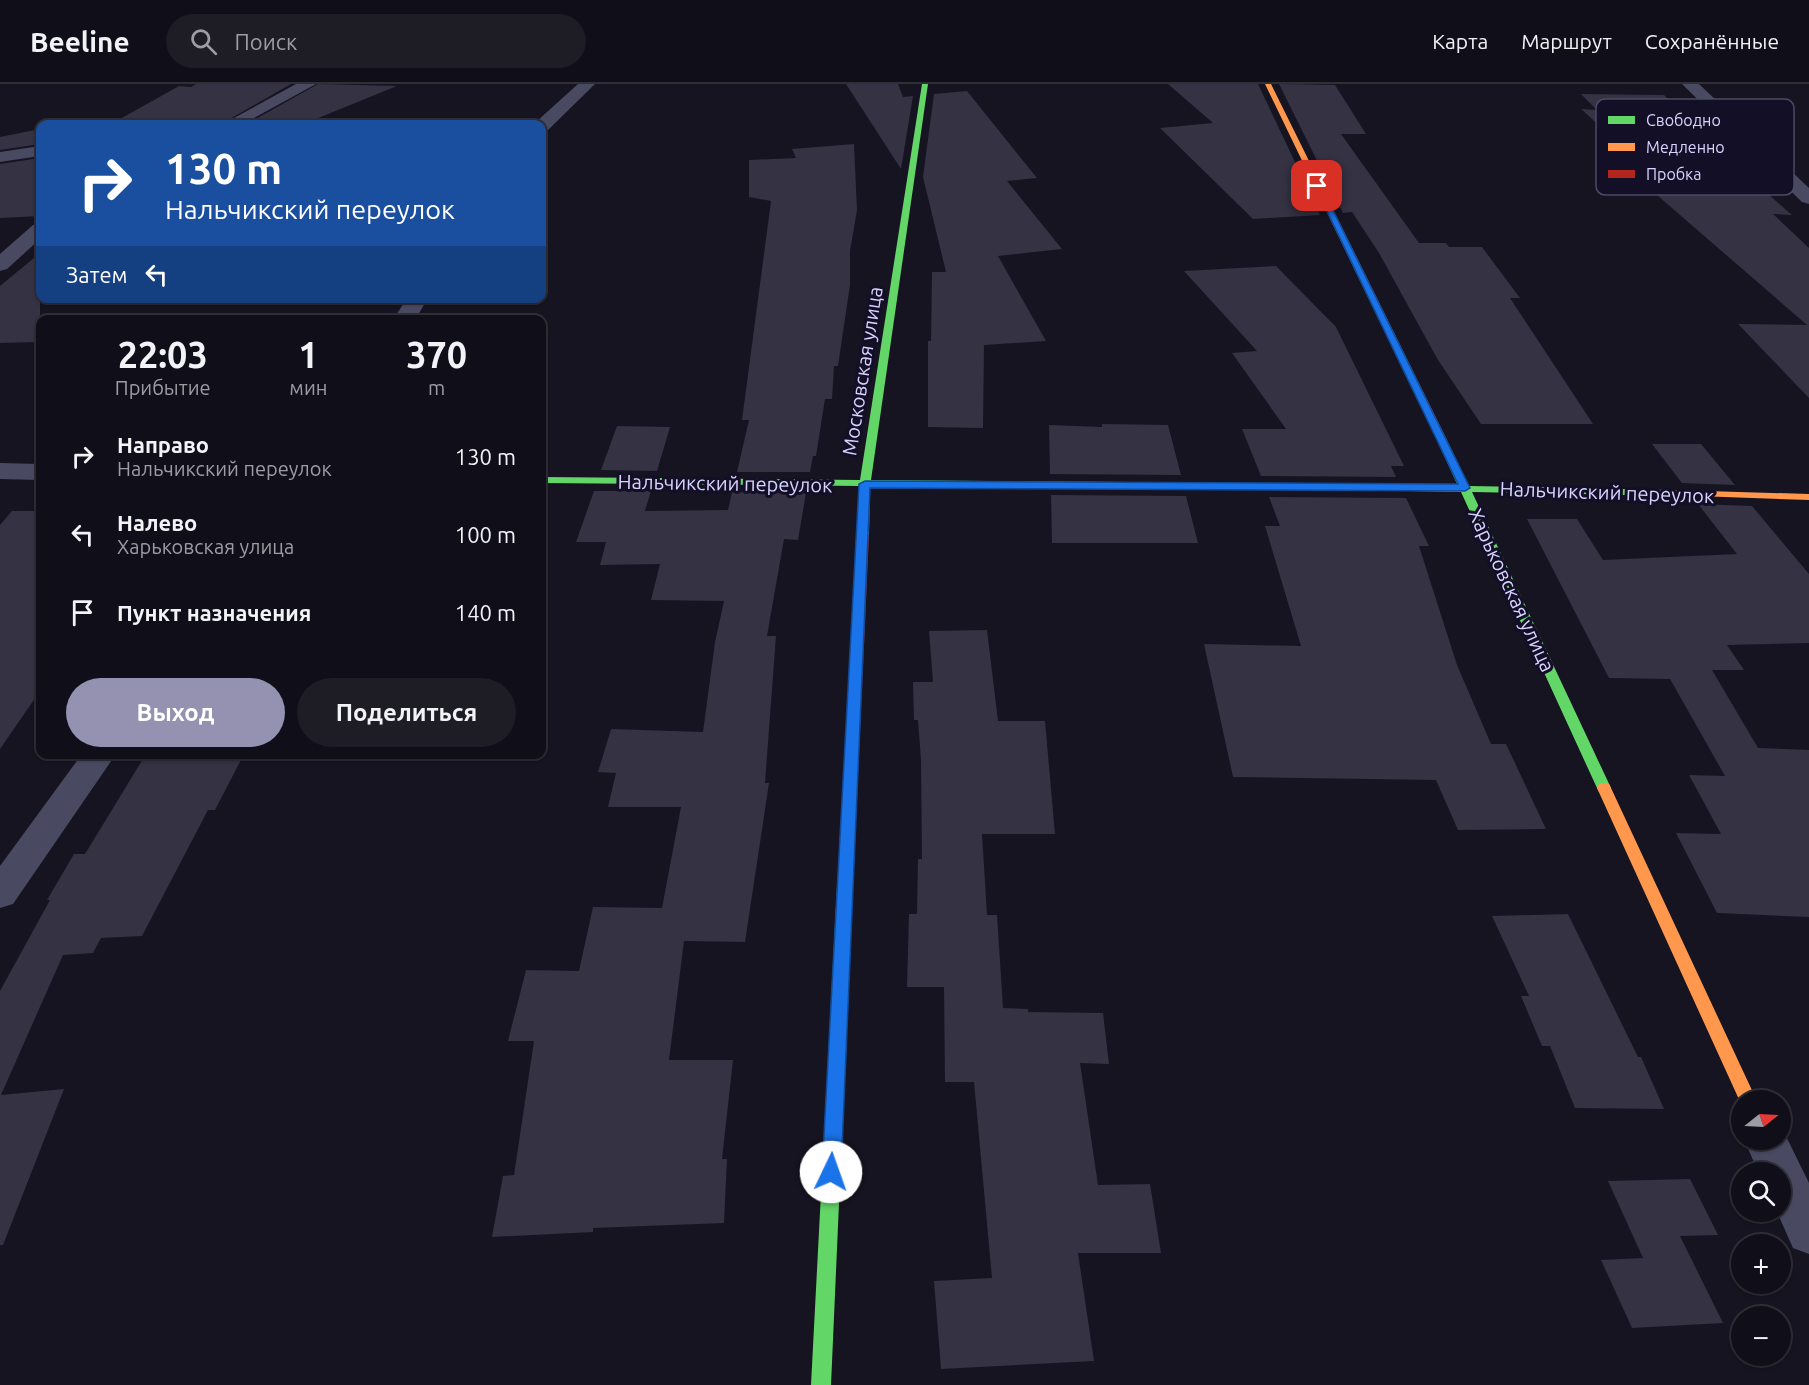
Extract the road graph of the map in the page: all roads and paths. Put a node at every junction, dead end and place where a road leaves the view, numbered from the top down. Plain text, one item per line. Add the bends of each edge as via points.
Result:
1 (308, 84) edge
2 (587, 84) edge
3 (925, 84) edge
4 (1268, 84) edge
5 (1690, 84) edge
6 (1706, 99) edge
7 (239, 120) edge
8 (546, 122) edge
9 (36, 151) edge
10 (0, 157) edge
11 (1794, 184) edge
12 (1809, 198) edge
13 (36, 233) edge
14 (0, 265) edge
15 (0, 471) edge
16 (36, 472) edge
17 (546, 480) edge
18 (865, 484) junction
19 (1465, 488) junction
20 (1809, 497) edge
21 (96, 759) edge
22 (0, 894) edge
23 (1743, 1090) edge
24 (1771, 1150) edge
25 (1809, 1232) edge
26 (821, 1385) edge

1 - 7 street
2 - 8 street
3 - 18 street, Московская улица
4 - 19 street, Харьковская улица
5 - 6 street
9 - 10 street
11 - 12 street
13 - 14 street
15 - 16 street
17 - 18 street, Нальчикский переулок
18 - 19 street, Нальчикский переулок
18 - 26 street, Московская улица
19 - 20 street, Нальчикский переулок
19 - 23 street, Харьковская улица
21 - 22 street
24 - 25 street

